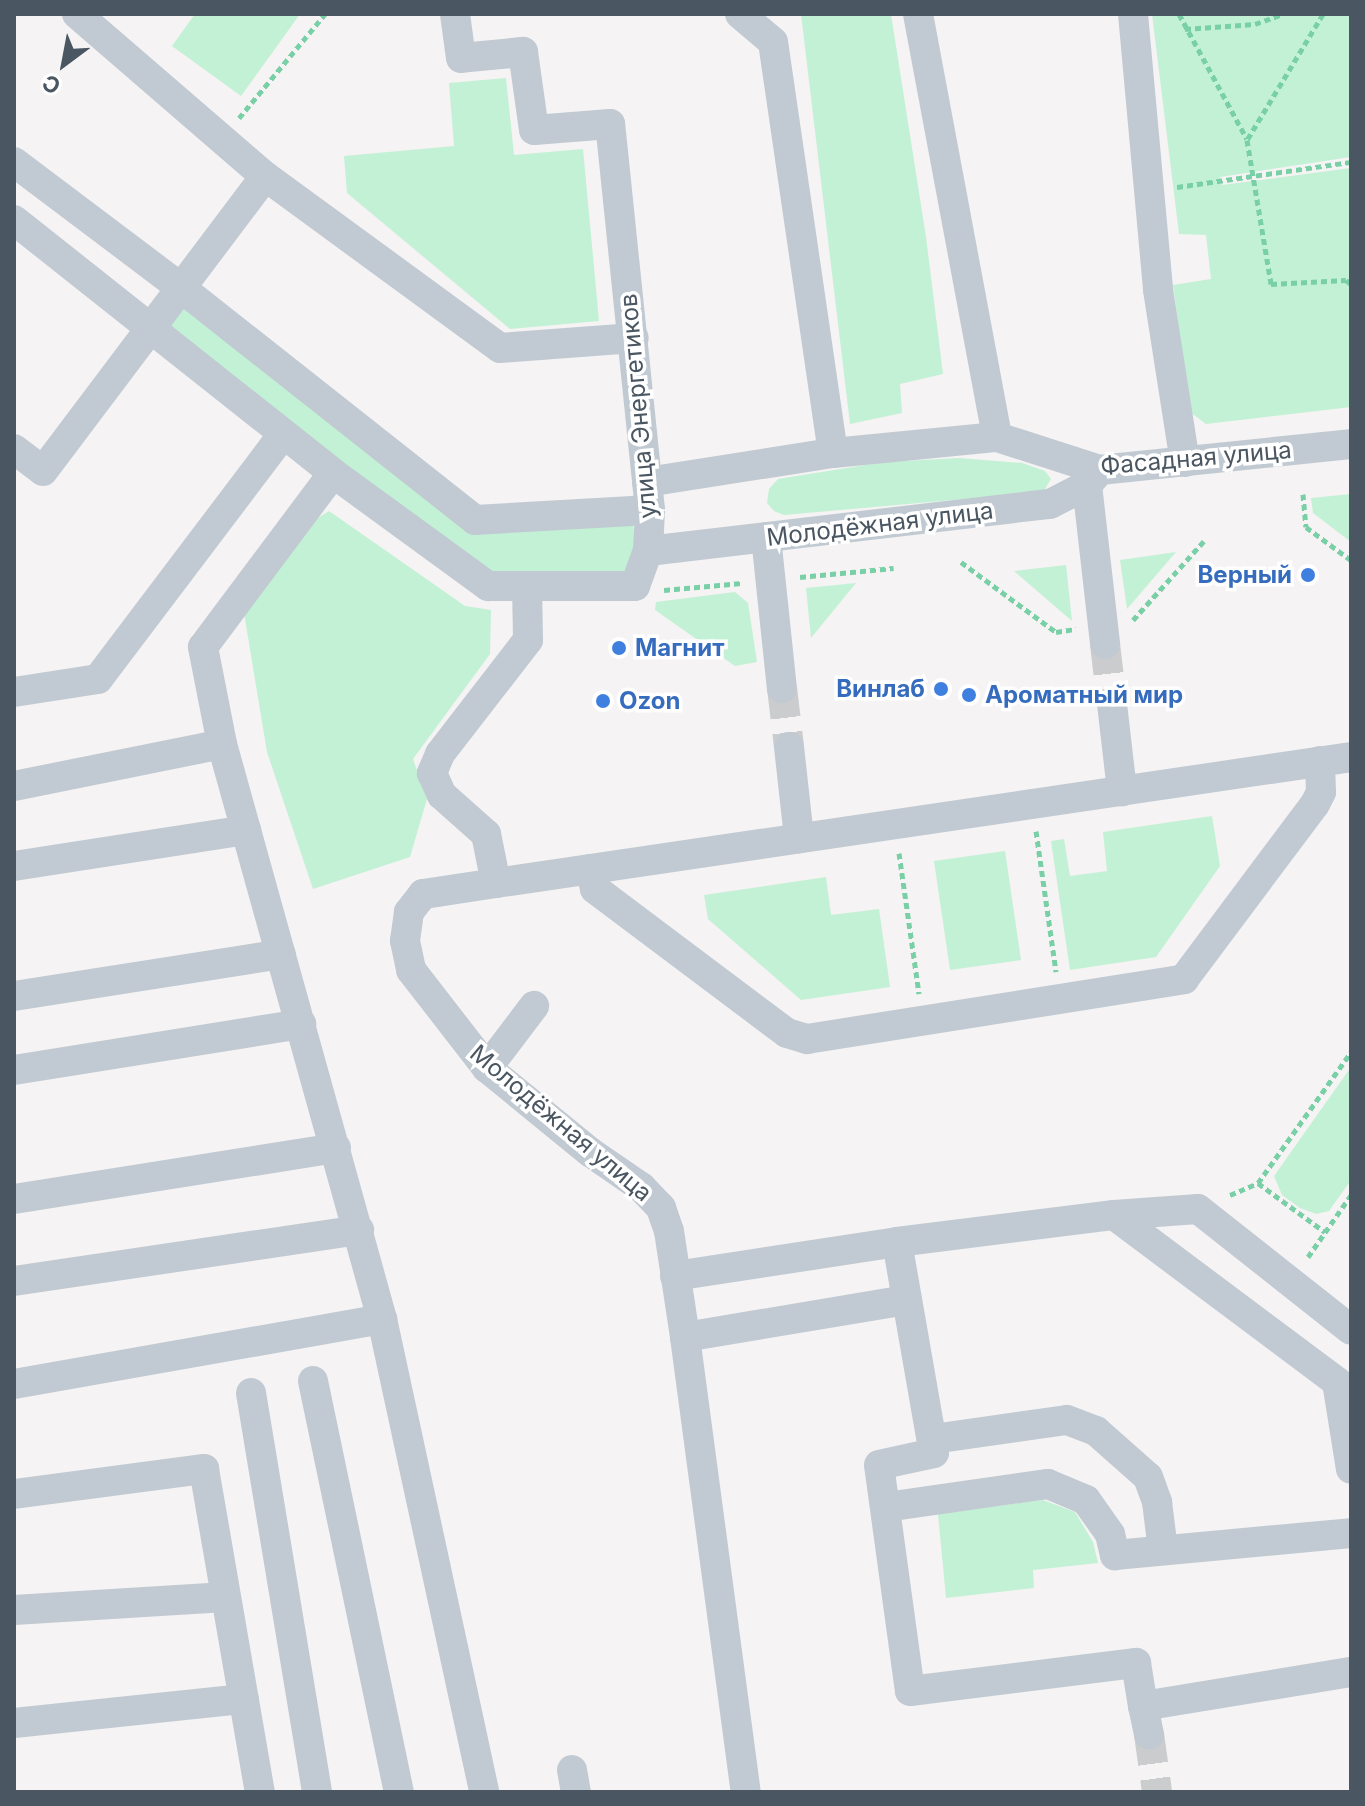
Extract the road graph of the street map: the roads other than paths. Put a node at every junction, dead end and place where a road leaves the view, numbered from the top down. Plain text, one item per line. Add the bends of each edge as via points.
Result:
1 (77, 14) edge
2 (455, 14) edge
3 (740, 14) edge
4 (918, 14) edge
5 (1133, 14) edge
6 (14, 162) edge
7 (265, 176) junction
8 (14, 220) edge
9 (180, 287) junction
10 (151, 327) junction
11 (634, 338) junction
12 (283, 434) junction
13 (997, 437) junction
14 (1351, 444) edge
15 (14, 449) edge
16 (833, 453) junction
17 (1185, 462) junction
18 (333, 473) junction
19 (1094, 478) junction
20 (649, 496) junction
21 (766, 537) junction
22 (648, 551) junction
23 (527, 586) junction
24 (1105, 644) tunnel mouth
25 (782, 688) tunnel mouth
26 (14, 692) edge
27 (1112, 704) tunnel mouth
28 (222, 744) junction
29 (789, 747) tunnel mouth
30 (1351, 757) edge
31 (1320, 761) junction
32 (14, 786) edge
33 (1122, 791) junction
34 (246, 830) junction
35 (799, 838) junction
36 (14, 866) edge
37 (591, 869) junction
38 (496, 883) junction
39 (281, 954) junction
40 (14, 996) edge
41 (534, 1006) dead end
42 (301, 1024) junction
43 (487, 1068) junction
44 (14, 1070) edge
45 (336, 1148) junction
46 (14, 1199) edge
47 (1114, 1215) junction
48 (359, 1230) junction
49 (897, 1242) junction
50 (675, 1276) junction
51 (14, 1281) edge
52 (907, 1300) junction
53 (382, 1319) junction
54 (1351, 1330) edge
55 (685, 1337) junction
56 (1344, 1380) edge
57 (313, 1381) dead end
58 (14, 1384) edge
59 (251, 1393) dead end
60 (933, 1439) junction
61 (1351, 1469) edge
62 (14, 1494) edge
63 (886, 1507) junction
64 (1351, 1533) edge
65 (1163, 1550) junction
66 (226, 1597) junction
67 (14, 1610) edge
68 (1351, 1672) edge
69 (244, 1699) junction
70 (14, 1723) edge
71 (260, 1792) edge
72 (317, 1792) edge
73 (399, 1792) edge
74 (484, 1792) edge
75 (746, 1792) edge

1 - 7 street
2 - 11 street, улица Энергетиков via 461,58 523,52 534,130 610,124
3 - 16 street via 773,42
4 - 13 street
5 - 17 street via 1158,290
6 - 9 street
7 - 9 street
7 - 11 street via 500,348
8 - 10 street, улица Энергетиков
9 - 10 street
9 - 20 street via 475,520
10 - 12 street, улица Энергетиков
10 - 15 street via 43,471
11 - 20 street, улица Энергетиков
12 - 18 street, улица Энергетиков
12 - 26 street via 98,679
13 - 16 street
13 - 19 street, Фасадная улица
14 - 17 street, Фасадная улица
16 - 20 street via 765,464
17 - 19 street, Фасадная улица
18 - 23 street, улица Энергетиков via 488,586
18 - 28 street via 203,647
19 - 21 street, Молодёжная улица via 1050,504
19 - 24 street
20 - 22 street, улица Энергетиков
21 - 22 street, Молодёжная улица
21 - 25 street
22 - 23 street, улица Энергетиков via 635,586
23 - 38 street via 528,640 440,754 432,773 442,795 486,834
27 - 33 street
28 - 32 street
28 - 34 street
29 - 35 street
30 - 31 street, Молодёжная улица
31 - 33 street, Молодёжная улица
31 - 37 street via 1321,792 1315,804 1191,974 1174,983 1060,1001 797,1039 595,889
33 - 35 street, Молодёжная улица
34 - 36 street
34 - 39 street
35 - 37 street, Молодёжная улица
37 - 38 street, Молодёжная улица
38 - 43 street, Молодёжная улица via 423,894 409,912 405,941 411,970
39 - 40 street
39 - 42 street
41 - 43 street
42 - 44 street
42 - 45 street
43 - 50 street, Молодёжная улица via 661,1208
45 - 46 street
45 - 48 street
47 - 49 street
47 - 54 street via 1198,1209
47 - 56 street
48 - 51 street
48 - 53 street
49 - 50 street
49 - 52 street
50 - 55 street, Молодёжная улица
52 - 55 street
52 - 60 street
53 - 58 street
53 - 74 street
55 - 75 street, Молодёжная улица
56 - 61 street
57 - 73 street
59 - 72 street
60 - 63 street via 934,1453 879,1465
60 - 65 street via 1067,1420 1096,1431 1148,1477
62 - 66 street via 204,1469
63 - 65 street via 1048,1484 1086,1500 1110,1534 1115,1555
63 - 68 street via 910,1691 1136,1663 1146,1720
64 - 65 street
66 - 67 street
66 - 69 street
69 - 70 street
69 - 71 street

